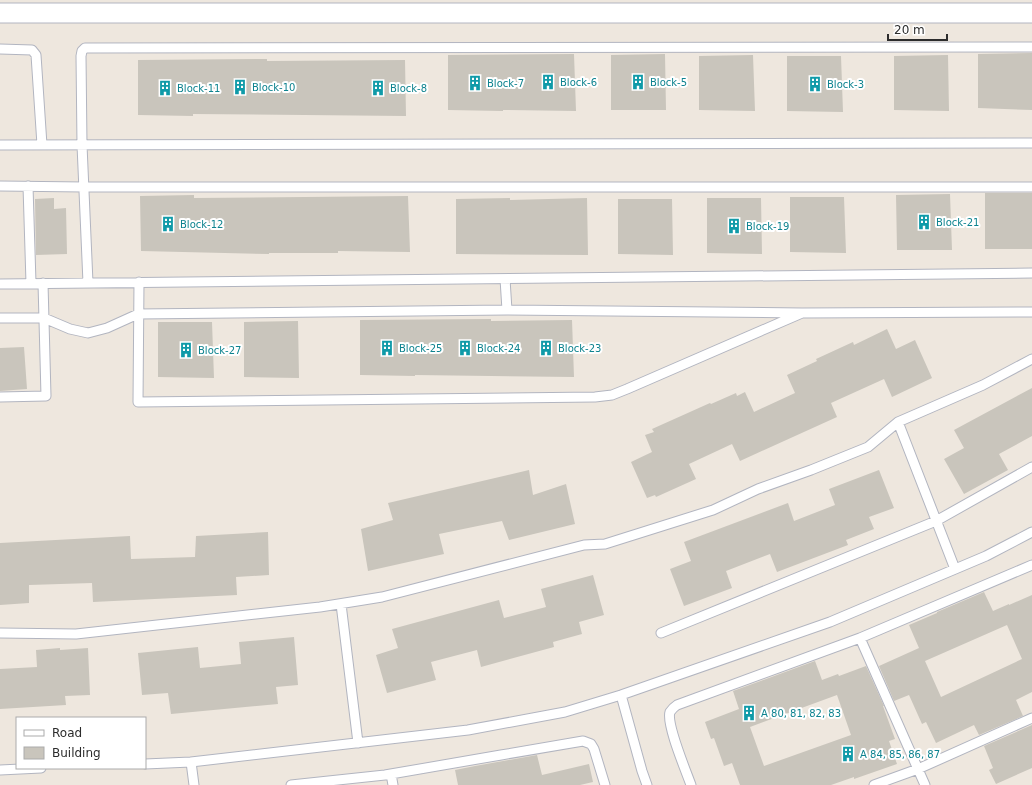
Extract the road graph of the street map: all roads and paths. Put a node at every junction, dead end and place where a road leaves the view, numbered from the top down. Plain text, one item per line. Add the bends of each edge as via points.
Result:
1 (0, 13) edge
2 (1032, 13) edge
3 (1032, 47) edge
4 (0, 49) edge
5 (1032, 143) edge
6 (0, 144) edge
7 (42, 145) junction
8 (82, 145) junction
9 (0, 186) edge
10 (28, 186) junction
11 (84, 187) junction
12 (1032, 187) edge
13 (1032, 274) edge
14 (505, 279) junction
15 (139, 282) junction
16 (31, 283) junction
17 (42, 283) junction
18 (88, 283) junction
19 (0, 284) edge
20 (507, 310) junction
21 (1032, 312) edge
22 (802, 313) junction
23 (138, 314) junction
24 (0, 318) edge
25 (44, 318) junction
26 (1032, 359) edge
27 (0, 397) edge
28 (898, 422) junction
29 (1032, 467) edge
30 (936, 521) junction
31 (1032, 532) edge
32 (1032, 565) edge
33 (954, 569) junction
34 (341, 604) junction
35 (0, 633) edge
36 (661, 633) dead end
37 (860, 638) junction
38 (621, 696) junction
39 (1032, 718) edge
40 (358, 743) junction
41 (191, 762) junction
42 (146, 764) edge
43 (20, 769) edge
44 (918, 769) junction
45 (0, 770) edge
46 (391, 774) junction
47 (194, 785) edge
48 (290, 785) edge
49 (393, 785) edge
50 (605, 785) edge
51 (647, 785) edge
52 (691, 785) edge
53 (874, 785) edge
54 (925, 785) edge

1 - 2 street
3 - 8 lane via 85,48 81,56
4 - 7 lane via 32,50 36,55
5 - 8 lane
6 - 7 lane
7 - 8 lane
8 - 11 lane
9 - 10 lane
10 - 11 lane
10 - 16 lane
11 - 12 lane
11 - 18 lane
13 - 14 lane
14 - 15 lane
14 - 20 lane
15 - 18 lane
15 - 23 lane
16 - 17 lane
16 - 19 lane
17 - 18 lane
17 - 25 lane
20 - 22 lane
20 - 23 lane
21 - 22 lane
22 - 23 lane via 612,395 138,402
23 - 25 lane via 107,328 88,333 70,329
24 - 25 lane
25 - 27 lane via 46,396
26 - 28 lane via 983,385
28 - 30 lane
28 - 34 lane via 868,447 758,489 713,510 605,544 584,545 382,597
29 - 30 lane
30 - 33 lane
30 - 36 lane
31 - 33 lane
32 - 37 lane
33 - 38 lane via 830,622
34 - 35 lane via 76,634
34 - 40 lane
37 - 44 lane
37 - 52 lane via 677,705 671,710 671,729
38 - 40 lane via 565,712 476,729
38 - 51 lane
39 - 44 lane
40 - 41 lane
41 - 42 lane
41 - 47 lane
43 - 45 lane
44 - 53 lane
44 - 54 lane
46 - 48 lane
46 - 49 lane
46 - 50 lane via 583,741 591,744 594,749

